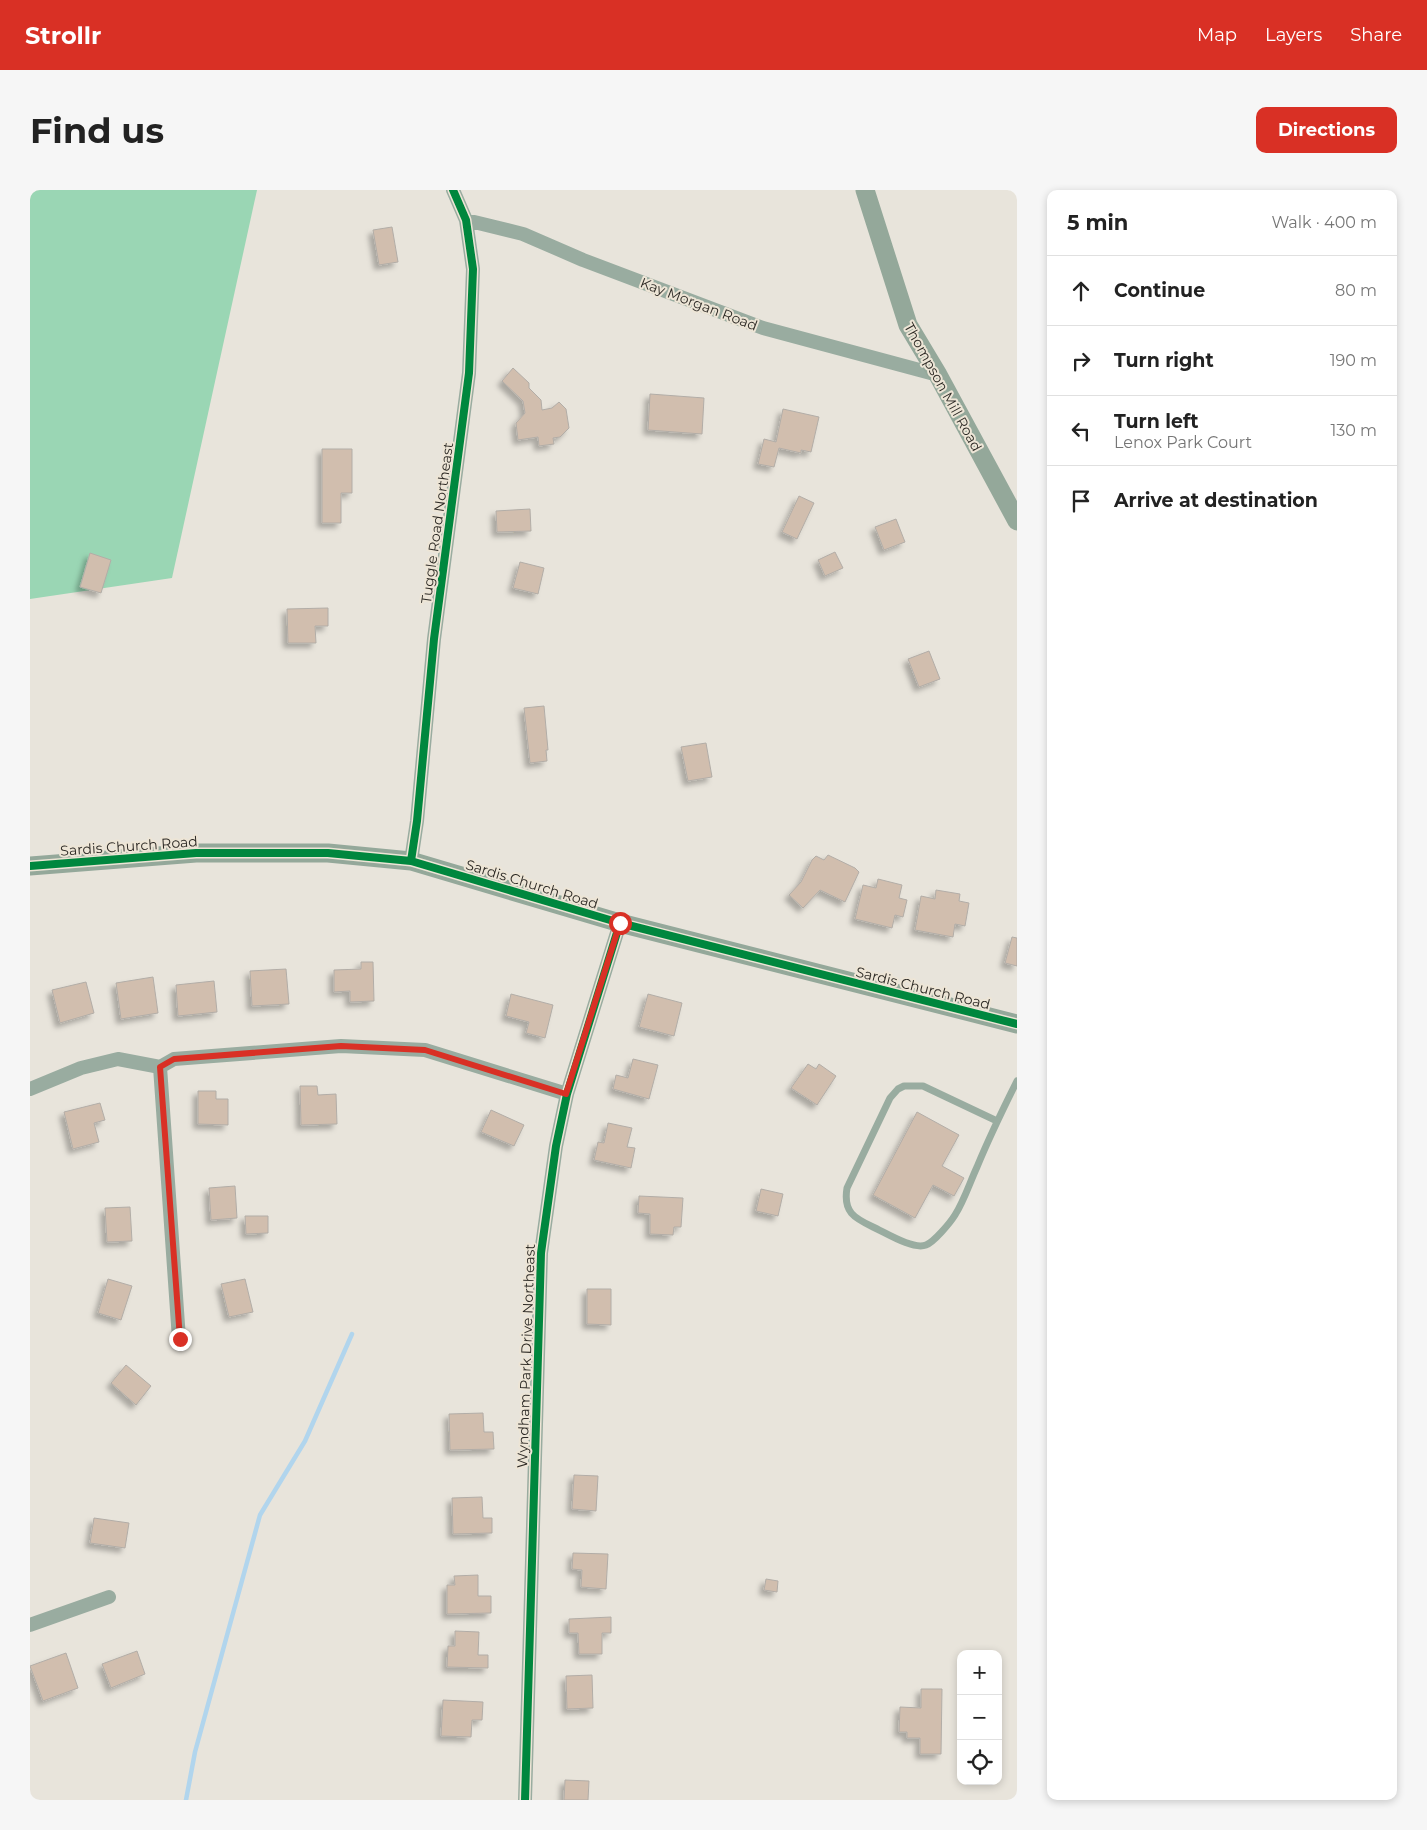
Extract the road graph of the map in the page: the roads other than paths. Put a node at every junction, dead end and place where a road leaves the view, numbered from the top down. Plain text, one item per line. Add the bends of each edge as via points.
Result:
1 (453, 190) edge
2 (865, 190) edge
3 (466, 220) junction
4 (938, 375) junction
5 (1017, 522) edge
6 (411, 861) junction
7 (30, 866) edge
8 (620, 923) junction
9 (1017, 1024) edge
10 (160, 1067) junction
11 (1017, 1081) edge
12 (30, 1089) edge
13 (566, 1094) junction
14 (997, 1122) junction
15 (180, 1339) dead end
16 (109, 1597) dead end
17 (30, 1624) edge
18 (525, 1800) edge

1 - 3 street, Tuggle Road Northeast
2 - 4 street, Thompson Mill Road via 908,325
3 - 4 street, Kay Morgan Road via 523,234 763,328
3 - 6 street, Tuggle Road Northeast via 472,268 469,373 434,639
4 - 5 street, Thompson Mill Road
6 - 7 street, Sardis Church Road via 328,853 196,853
6 - 8 street, Sardis Church Road
8 - 9 street, Sardis Church Road
8 - 13 street, Wyndham Park Drive Northeast
10 - 12 street via 118,1059 81,1068
10 - 13 street via 174,1059 341,1046 425,1050
10 - 15 street
11 - 14 lane
13 - 18 street, Wyndham Park Drive Northeast via 541,1253
14 - 14 lane via 955,1215 926,1245 916,1246 899,1239 857,1219 850,1212 847,1188 890,1098 898,1089 922,1086
16 - 17 street

